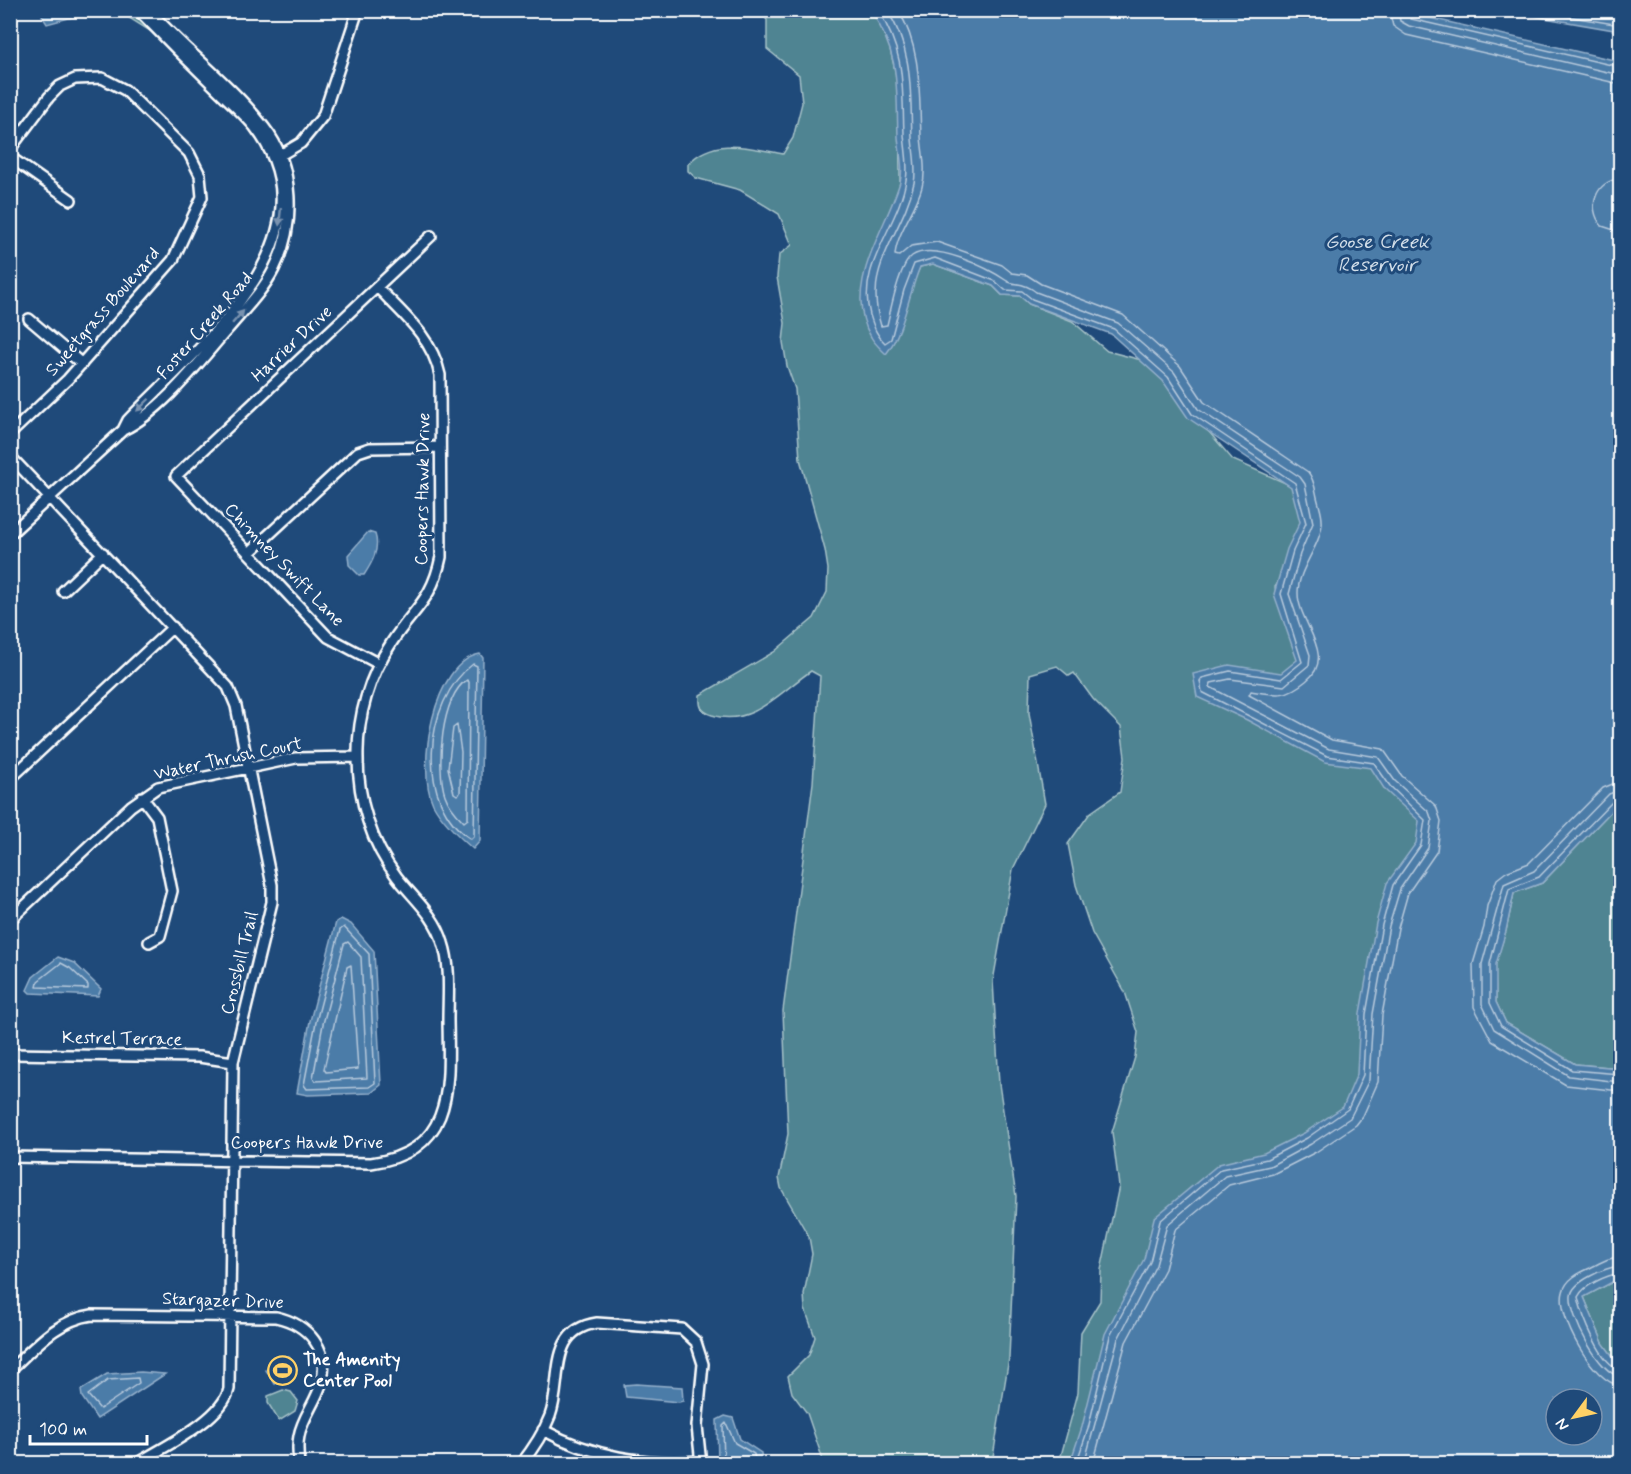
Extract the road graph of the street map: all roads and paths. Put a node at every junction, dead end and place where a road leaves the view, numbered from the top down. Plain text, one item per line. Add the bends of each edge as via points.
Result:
1 (138, 10) edge
2 (149, 10) edge
3 (358, 10) edge
4 (10, 149) edge
5 (10, 157) edge
6 (276, 157) junction
7 (71, 200) dead end
8 (430, 236) dead end
9 (377, 287) junction
10 (29, 319) dead end
11 (82, 364) junction
12 (10, 434) edge
13 (440, 447) junction
14 (10, 456) edge
15 (176, 476) joint
16 (51, 496) junction
17 (10, 534) edge
18 (103, 553) junction
19 (249, 553) junction
20 (63, 591) dead end
21 (172, 627) junction
22 (379, 664) junction
23 (357, 758) junction
24 (248, 768) junction
25 (10, 779) edge
26 (142, 797) junction
27 (10, 920) edge
28 (149, 942) dead end
29 (10, 1054) edge
30 (233, 1062) junction
31 (10, 1157) edge
32 (232, 1160) junction
33 (230, 1317) junction
34 (10, 1371) edge
35 (543, 1430) junction
36 (701, 1462) edge
37 (136, 1464) edge
38 (299, 1464) edge
39 (521, 1464) edge

1 - 6 street via 253,125
2 - 6 street via 266,128
3 - 6 street via 323,116 301,143
4 - 11 street, Sweetgrass Boulevard via 60,86 75,79 102,78 126,90 189,153 200,175 200,206 173,260
5 - 7 street
6 - 16 street, Foster Creek Road via 281,202 279,227 264,267 199,347 128,420 123,430
8 - 9 street, Harrier Drive
9 - 13 street, Coopers Hawk Drive via 424,336 437,360
9 - 15 street, Harrier Drive
10 - 11 street
11 - 12 street, Sweetgrass Boulevard
13 - 19 street via 370,448 358,452
13 - 22 street, Coopers Hawk Drive via 441,557 437,578 429,597 392,641
14 - 16 street, Crossbill Trail
15 - 19 street, Chimney Swift Lane
16 - 17 street, Foster Creek Road
16 - 18 street, Crossbill Trail
18 - 20 street
18 - 21 street, Crossbill Trail
19 - 22 street, Chimney Swift Lane via 328,637
21 - 24 street, Crossbill Trail via 228,687 236,706
21 - 25 street
22 - 23 street, Coopers Hawk Drive via 361,714
23 - 24 street, Water Thrush Court via 296,758
23 - 32 street, Coopers Hawk Drive via 361,798 376,842 397,876 425,907 447,958 449,1079 441,1118 420,1144 389,1161
24 - 26 street, Water Thrush Court via 158,787
24 - 30 street, Crossbill Trail via 272,902
26 - 27 street, Water Thrush Court
26 - 28 street via 157,818 172,891 160,936
29 - 30 street, Kestrel Terrace via 199,1057
30 - 32 street, Crossbill Trail
31 - 32 street, Coopers Hawk Drive
32 - 33 street, Crossbill Trail
33 - 34 street, Stargazer Drive via 77,1317 49,1334
33 - 37 street, Crossbill Trail via 229,1389 223,1406
33 - 38 street, Stargazer Drive via 294,1321 311,1333 320,1350 324,1368 299,1434
35 - 36 street via 607,1456
35 - 36 street via 550,1415 560,1353 573,1330 597,1323 682,1329 696,1342 703,1364 697,1426
35 - 39 street

